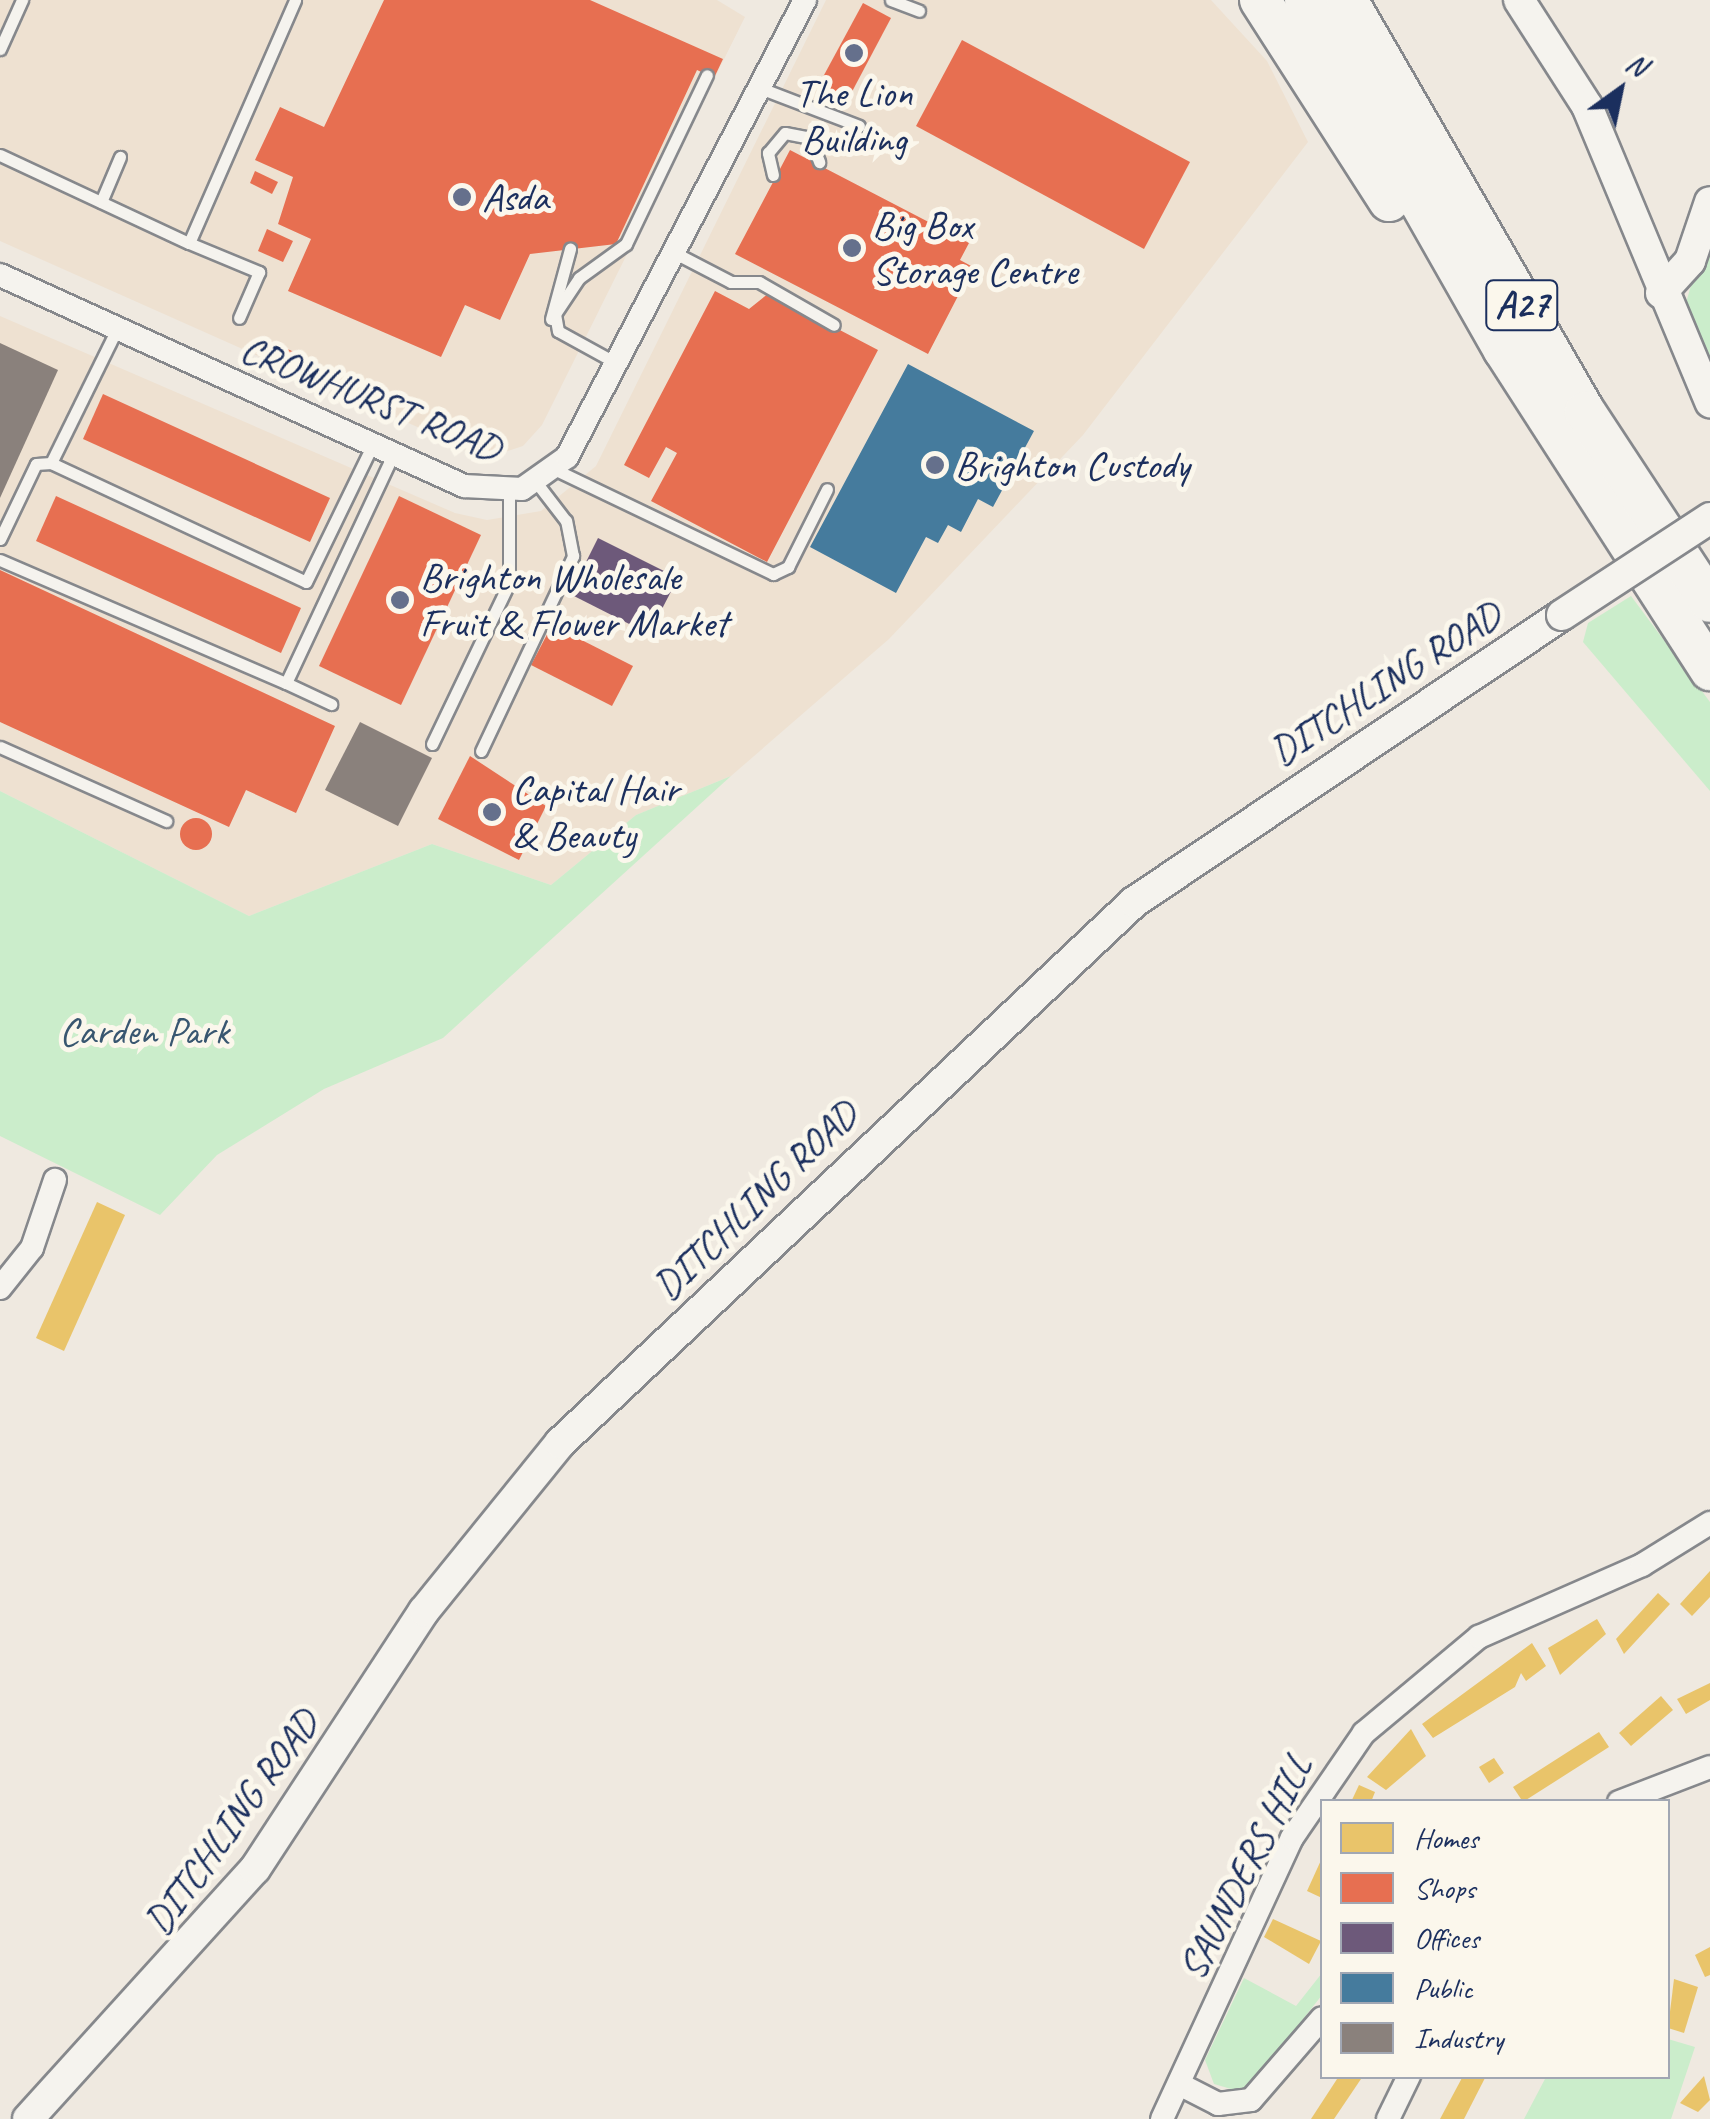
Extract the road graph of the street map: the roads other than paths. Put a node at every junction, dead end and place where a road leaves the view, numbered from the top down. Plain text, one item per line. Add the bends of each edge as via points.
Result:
1 (22, 0) edge
2 (295, 0) edge
3 (805, 0) edge
4 (891, 0) edge
5 (1260, 0) edge
6 (1305, 0) edge
7 (1347, 0) edge
8 (1519, 0) edge
9 (919, 11) dead end
10 (0, 48) edge
11 (707, 75) dead end
12 (760, 88) junction
13 (859, 126) dead end
14 (0, 154) edge
15 (120, 157) dead end
16 (819, 162) dead end
17 (774, 175) dead end
18 (101, 202) junction
19 (1710, 202) edge
20 (189, 243) junction
21 (570, 249) dead end
22 (675, 253) junction
23 (0, 275) edge
24 (1661, 293) junction
25 (239, 318) dead end
26 (552, 323) junction
27 (834, 325) dead end
28 (117, 330) junction
29 (1504, 350) junction
30 (618, 364) junction
31 (1710, 402) edge
32 (383, 450) junction
33 (51, 463) junction
34 (546, 476) junction
35 (827, 489) dead end
36 (509, 492) junction
37 (1710, 518) edge
38 (0, 540) edge
39 (0, 560) edge
40 (1710, 602) edge
41 (1710, 670) edge
42 (286, 684) junction
43 (331, 704) dead end
44 (432, 744) dead end
45 (0, 747) edge
46 (481, 751) dead end
47 (166, 822) dead end
48 (55, 1180) dead end
49 (0, 1288) edge
50 (1710, 1522) edge
51 (1710, 1766) edge
52 (1627, 1799) edge
53 (1320, 2020) edge
54 (1407, 2079) edge
55 (1179, 2084) junction
56 (28, 2119) edge
57 (1162, 2119) edge
58 (1388, 2119) edge

1 - 10 lane
2 - 20 lane
3 - 12 street, CROWHURST ROAD
4 - 9 lane
5 - 29 highway via 1407,230
6 - 29 highway, A27
7 - 40 highway, A27 via 1585,412
8 - 24 street via 1587,106
11 - 26 lane via 622,250 579,278
12 - 13 lane
12 - 22 street, CROWHURST ROAD
14 - 18 lane
15 - 18 lane
16 - 17 lane via 810,138 788,132 768,149
18 - 20 lane
19 - 24 street via 1690,262
20 - 25 lane via 259,272
21 - 26 lane via 553,290
22 - 27 lane via 731,282 759,282
22 - 30 street, CROWHURST ROAD
23 - 28 street, CROWHURST ROAD
24 - 31 street
26 - 30 lane
28 - 32 street, CROWHURST ROAD
28 - 33 lane
29 - 41 highway, A27
30 - 34 street, CROWHURST ROAD
32 - 33 lane via 306,582
32 - 36 street, CROWHURST ROAD via 464,486
32 - 42 lane
33 - 38 lane via 36,464
34 - 35 lane via 773,574 788,567
34 - 36 street, CROWHURST ROAD
34 - 46 lane via 570,531 572,556
36 - 44 lane via 509,583
37 - 56 street, DITCHLING ROAD, bridge via 1134,902 574,1430 424,1611 255,1869
39 - 42 lane
42 - 43 lane
45 - 47 lane
48 - 49 street via 32,1248
50 - 55 street, SAUNDERS HILL via 1642,1565 1479,1637 1364,1733 1292,1838
51 - 52 street
53 - 55 street via 1250,2100 1218,2104
54 - 58 street
55 - 57 street, SAUNDERS HILL

